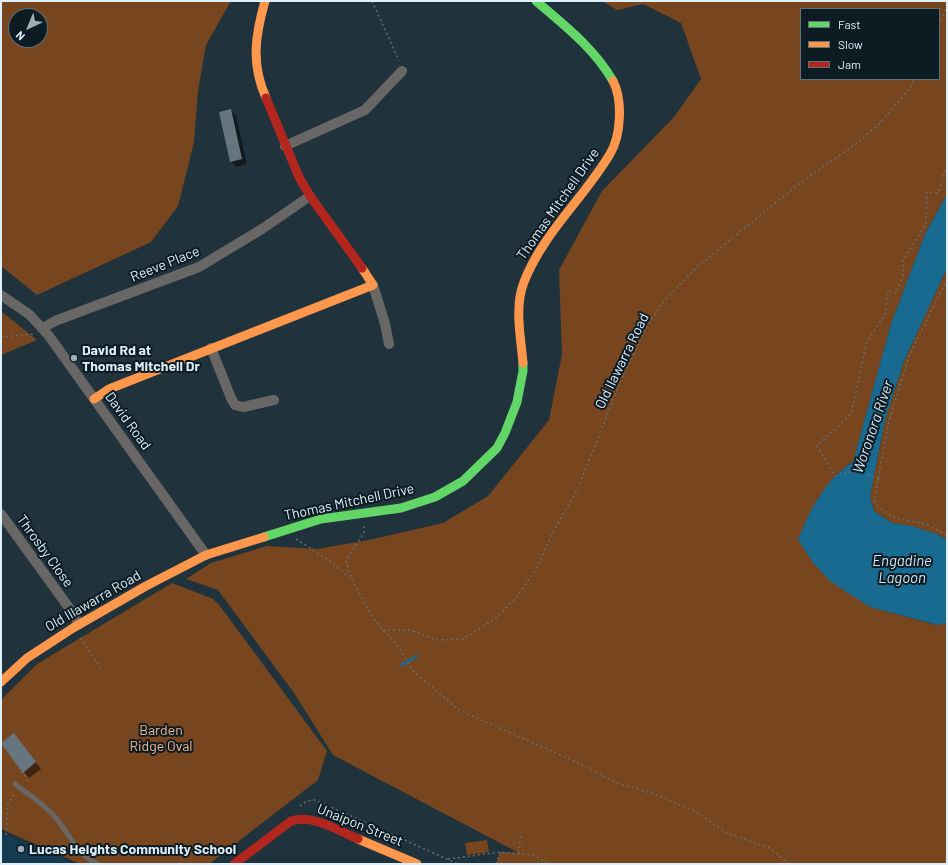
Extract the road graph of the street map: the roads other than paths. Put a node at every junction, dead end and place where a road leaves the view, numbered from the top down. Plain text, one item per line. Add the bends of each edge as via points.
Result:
1 (266, 1) edge
2 (536, 1) edge
3 (402, 70) road end
4 (285, 146) junction
5 (310, 196) junction
6 (373, 285) junction
7 (1, 295) edge
8 (39, 333) junction
9 (389, 344) dead end
10 (211, 348) junction
11 (94, 399) junction
12 (274, 400) dead end
13 (1, 514) edge
14 (206, 555) junction
15 (78, 625) junction
16 (1, 682) edge
17 (15, 784) dead end
18 (98, 864) edge
19 (234, 864) edge
20 (417, 864) edge

1 - 4 street via 257,28 255,57 261,87
2 - 14 street, Thomas Mitchell Drive via 600,58 614,80 620,100 620,122 611,153 534,258 523,284 519,309 523,371 517,402 497,448 463,481 435,497 401,508 321,519
3 - 4 street via 365,110
4 - 5 street via 298,177
5 - 6 street
5 - 8 street, Reeve Place via 262,230 199,267 55,321
6 - 9 street
6 - 10 street
7 - 8 street, David Road via 30,315
8 - 11 street, David Road
10 - 11 street via 109,389
10 - 12 street via 235,405 243,407
11 - 14 street, David Road
13 - 15 street, Throsby Close via 75,616
14 - 15 street, Old Illawarra Road
15 - 16 street, Old Illawarra Road via 27,658
17 - 18 lane via 45,806 79,850
19 - 20 street, Unaipon Street via 291,821 300,818 311,819

